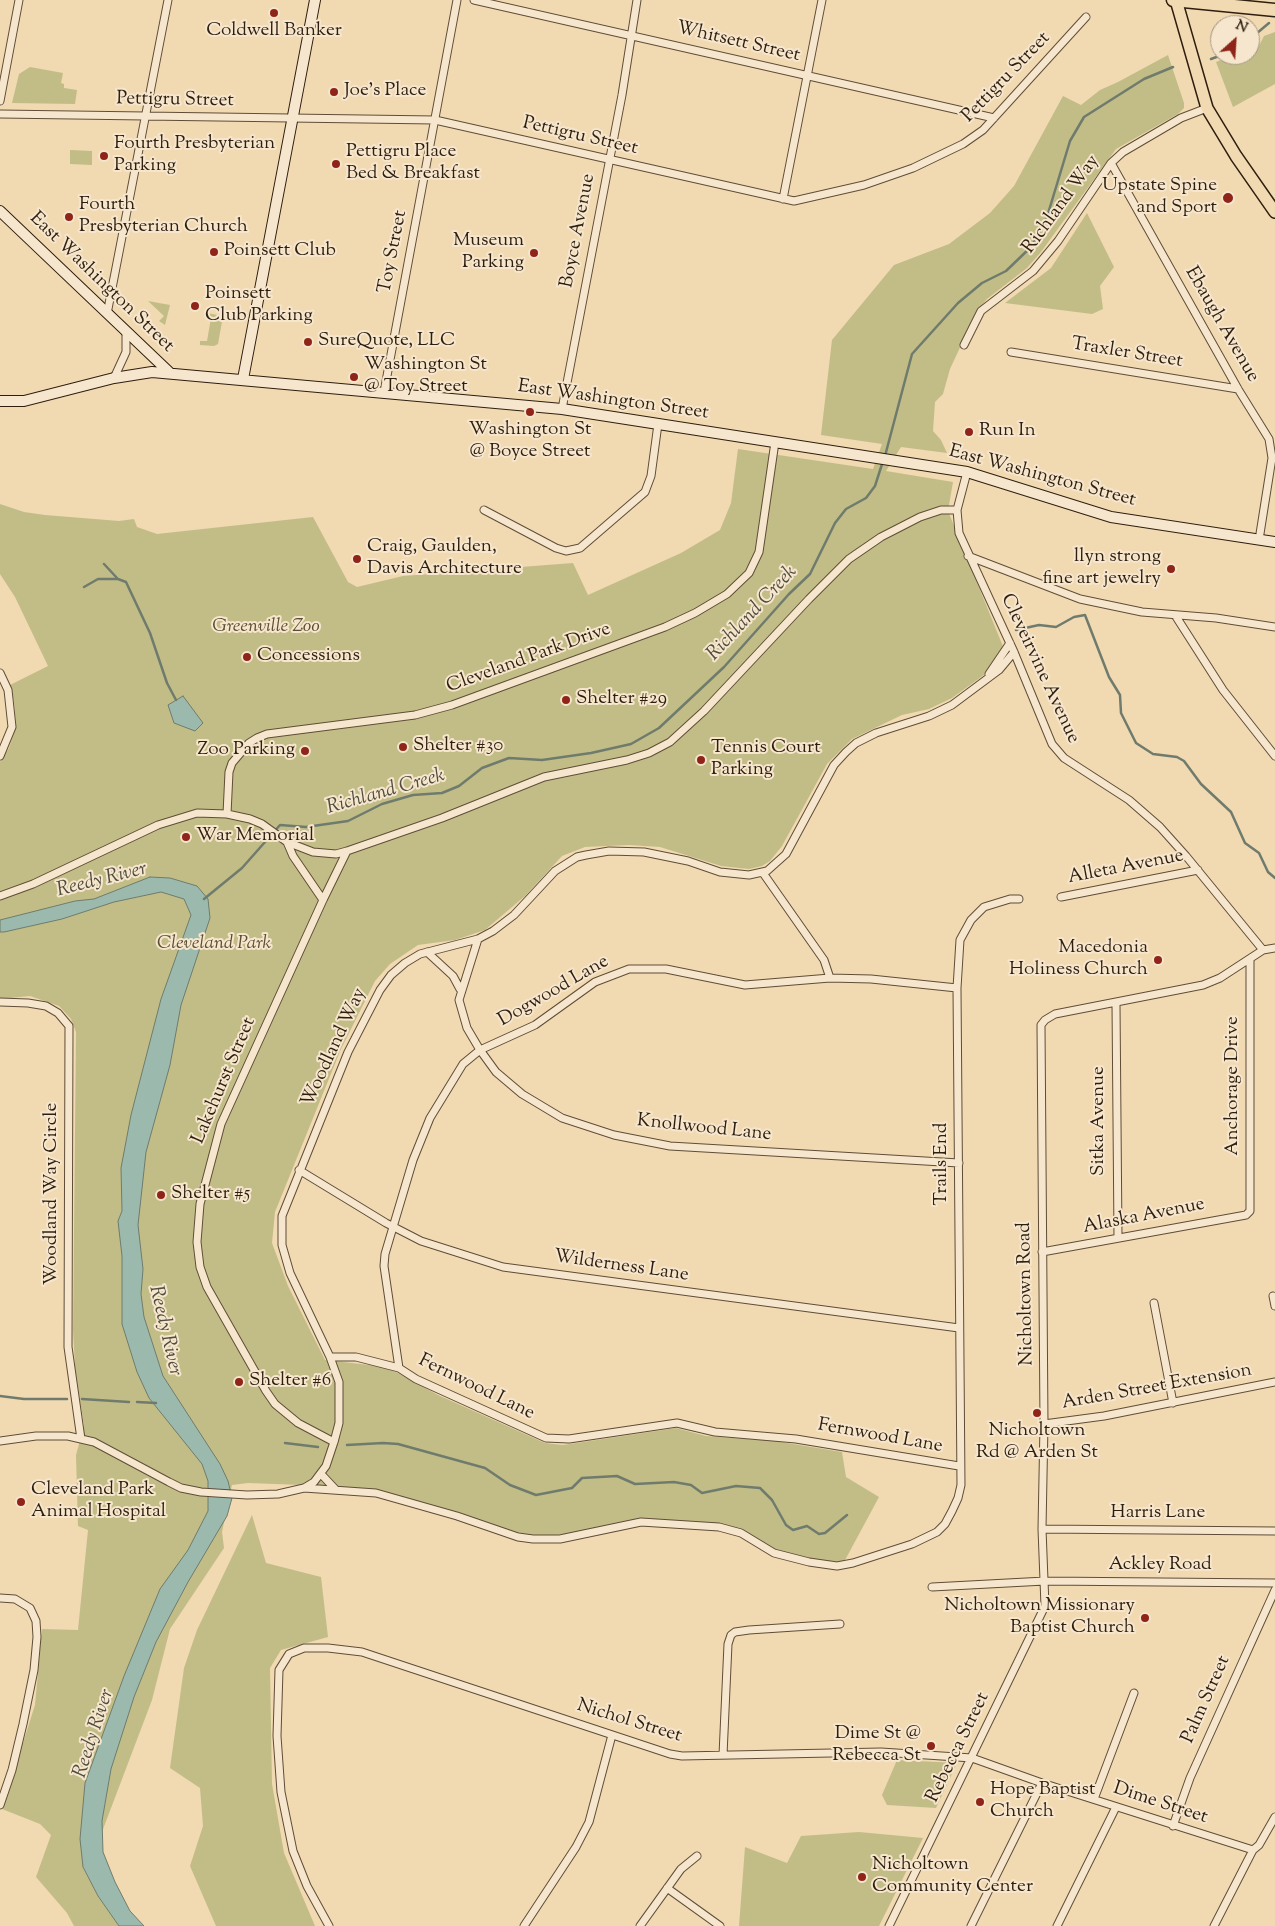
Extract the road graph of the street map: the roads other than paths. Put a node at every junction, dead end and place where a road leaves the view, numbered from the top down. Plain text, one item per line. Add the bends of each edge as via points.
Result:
1 (19, 0) edge
2 (168, 0) edge
3 (315, 0) edge
4 (457, 0) edge
5 (474, 0) edge
6 (637, 0) edge
7 (822, 0) edge
8 (1175, 0) edge
9 (1275, 10) edge
10 (1086, 17) dead end
11 (632, 36) junction
12 (808, 76) junction
13 (0, 100) edge
14 (1207, 108) junction
15 (0, 114) edge
16 (145, 116) junction
17 (994, 118) junction
18 (294, 119) junction
19 (435, 120) junction
20 (609, 160) junction
21 (1111, 163) junction
22 (783, 199) junction
23 (0, 211) edge
24 (1275, 212) edge
25 (107, 314) junction
26 (126, 331) junction
27 (964, 345) dead end
28 (1010, 352) dead end
29 (169, 372) junction
30 (114, 378) junction
31 (243, 379) junction
32 (1238, 389) junction
33 (384, 392) junction
34 (0, 401) edge
35 (562, 409) junction
36 (658, 424) junction
37 (774, 442) junction
38 (967, 472) junction
39 (484, 510) dead end
40 (957, 510) junction
41 (1260, 540) junction
42 (1275, 542) edge
43 (968, 556) junction
44 (1175, 615) junction
45 (1275, 627) edge
46 (1010, 643) junction
47 (1014, 652) junction
48 (0, 673) edge
49 (988, 677) junction
50 (0, 756) edge
51 (1275, 756) edge
52 (226, 814) junction
53 (287, 842) junction
54 (348, 851) junction
55 (1198, 870) junction
56 (763, 873) junction
57 (0, 896) edge
58 (1060, 897) dead end
59 (1019, 899) dead end
60 (323, 900) junction
61 (478, 939) junction
62 (1275, 948) edge
63 (1263, 950) junction
64 (428, 952) junction
65 (1250, 960) junction
66 (830, 978) junction
67 (957, 988) junction
68 (460, 989) junction
69 (0, 1002) edge
70 (1116, 1004) junction
71 (480, 1050) junction
72 (959, 1163) junction
73 (299, 1170) junction
74 (1250, 1212) joint
75 (392, 1226) junction
76 (1118, 1238) junction
77 (1042, 1252) junction
78 (1273, 1296) dead end
79 (1154, 1303) dead end
80 (1275, 1306) edge
81 (959, 1328) junction
82 (330, 1358) junction
83 (399, 1368) junction
84 (1275, 1382) edge
85 (1173, 1403) junction
86 (1044, 1424) junction
87 (81, 1439) junction
88 (0, 1441) edge
89 (334, 1442) junction
90 (959, 1466) junction
91 (321, 1474) junction
92 (304, 1488) junction
93 (337, 1490) junction
94 (1042, 1529) junction
95 (1275, 1531) edge
96 (1045, 1581) junction
97 (1275, 1583) edge
98 (932, 1587) dead end
99 (1275, 1590) edge
100 (0, 1598) edge
101 (840, 1624) dead end
102 (1134, 1693) dead end
103 (612, 1735) junction
104 (723, 1755) junction
105 (972, 1758) junction
106 (1042, 1783) junction
107 (1094, 1799) junction
108 (0, 1805) edge
109 (1116, 1807) junction
110 (1275, 1817) edge
111 (1173, 1826) junction
112 (1253, 1850) junction
113 (696, 1856) dead end
114 (667, 1888) junction
115 (329, 1926) edge
116 (524, 1926) edge
117 (640, 1926) edge
118 (720, 1926) edge
119 (889, 1926) edge
120 (971, 1926) edge
121 (1057, 1926) edge
122 (1214, 1926) edge

1 - 13 street
2 - 16 street
3 - 18 street
4 - 19 street, Toy Street
5 - 11 street, Whitsett Street
6 - 11 street, Boyce Avenue
7 - 12 street
8 - 9 highway
8 - 14 main road
10 - 17 street, Pettigru Street
11 - 12 street, Whitsett Street
11 - 20 street, Boyce Avenue
12 - 17 street, Whitsett Street
12 - 22 street
14 - 21 street, Richland Way via 1181,118 1123,152
14 - 24 main road
15 - 16 street, Pettigru Street
16 - 18 street, Pettigru Street
16 - 25 street
17 - 22 street, Pettigru Street via 963,144 913,168 838,192 808,199
18 - 19 street, Pettigru Street
18 - 31 street
19 - 20 street, Pettigru Street
19 - 33 street, Toy Street
20 - 22 street, Pettigru Street
20 - 35 street, Boyce Avenue
21 - 27 street, Richland Way via 1033,271 981,311
21 - 32 street, Ebaugh Avenue
23 - 25 street, East Washington Street
25 - 26 street, East Washington Street
26 - 29 street, East Washington Street
26 - 30 street via 126,352
28 - 32 street, Traxler Street
29 - 30 street
29 - 31 street, East Washington Street
30 - 34 street via 41,398
31 - 33 street, East Washington Street
32 - 41 street, Ebaugh Avenue via 1269,439 1272,450
33 - 35 street, East Washington Street
35 - 36 street, East Washington Street
36 - 37 street, East Washington Street
36 - 39 street via 651,476 645,492 580,548 566,551 556,548
37 - 38 street, East Washington Street
37 - 52 street, Cleveland Park Drive via 758,552 742,582 727,594 665,627 452,705 415,715 267,734 249,743 232,764
38 - 40 street, Cleveirvine Avenue
38 - 41 street, East Washington Street via 1111,517
40 - 43 street, Cleveirvine Avenue via 959,533
40 - 54 street via 941,510 920,516 849,559 704,711 670,742 627,760 544,777
41 - 42 street, East Washington Street
43 - 44 street via 1080,600
43 - 46 street, Cleveirvine Avenue
44 - 45 street
44 - 51 street via 1223,690
46 - 47 street, Cleveirvine Avenue
46 - 49 street
47 - 49 street via 999,670
47 - 55 street, Cleveirvine Avenue via 1057,751 1141,810
48 - 50 street via 8,690 12,727
49 - 56 street via 952,706 856,743 834,765 786,854 774,868
52 - 53 street via 250,819
52 - 57 street via 197,813 173,819
53 - 54 street via 313,852 336,854
53 - 60 street
54 - 60 street, Lakehurst Street
55 - 58 street, Alleta Avenue
55 - 63 street, Cleveirvine Avenue
56 - 61 street, Woodland Way via 720,872 644,852 609,851 586,855 564,864 514,915
56 - 66 street via 824,960
59 - 67 street, Trails End via 1010,898 984,907 970,920 960,940
60 - 89 street, Lakehurst Street via 221,1124 200,1204 197,1242 207,1287 266,1391 275,1404 298,1423
61 - 64 street, Woodland Way
61 - 68 street, Knollwood Lane
62 - 63 street
63 - 65 street
64 - 68 street, Knollwood Lane via 453,976
64 - 73 street, Woodland Way via 405,963 380,990 348,1052
65 - 70 street via 1203,985
65 - 74 street, Anchorage Drive
66 - 67 street, Dogwood Lane
66 - 71 street, Dogwood Lane via 745,985 666,969 620,971 581,991 535,1025
67 - 72 street, Trails End
68 - 71 street, Knollwood Lane via 459,1000 467,1028
69 - 87 street, Woodland Way Circle via 46,1006 58,1013 69,1026 68,1347
70 - 76 street, Sitka Avenue
70 - 77 street, Nicholtown Road via 1055,1014 1045,1020 1040,1031
71 - 72 street, Knollwood Lane via 496,1072 544,1109 578,1124 640,1141 670,1146
71 - 75 street, Dogwood Lane via 463,1064 430,1118
72 - 81 street, Trails End
73 - 75 street, Wilderness Lane
73 - 82 street, Woodland Way via 282,1216 282,1245 299,1296
74 - 76 street, Alaska Avenue
75 - 81 street, Wilderness Lane via 442,1249 503,1267
75 - 83 street, Dogwood Lane via 384,1266
76 - 77 street, Alaska Avenue
77 - 86 street, Nicholtown Road
78 - 80 street
79 - 85 street
81 - 90 street, Trails End
82 - 83 street, Fernwood Lane via 356,1357
82 - 89 street, Woodland Way via 340,1394 339,1423
83 - 90 street, Fernwood Lane via 425,1384 546,1438 569,1439 677,1423 715,1432 796,1439
84 - 85 street, Arden Street Extension
85 - 86 street, Arden Street Extension
86 - 94 street, Nicholtown Road
87 - 88 street, Woodland Way via 36,1436
87 - 92 street, Woodland Way via 112,1450 181,1488 201,1492 278,1494
89 - 91 street, Woodland Way
90 - 93 street, Fernwood Lane via 961,1485 958,1498 945,1524 937,1532 912,1544 837,1566 774,1553 741,1533 719,1527 641,1522 560,1539 533,1539 376,1493
91 - 92 street, Woodland Way
91 - 93 street
92 - 93 street, Fernwood Lane
94 - 95 street, Harris Lane
94 - 96 street, Nicholtown Road
96 - 97 street, Ackley Road
96 - 98 street, Ackley Road
96 - 105 street, Rebecca Street via 1045,1606
99 - 111 street, Palm Street via 1194,1770
100 - 108 street via 15,1599 30,1608 36,1621 37,1637 23,1724
101 - 104 street via 749,1630 731,1635
102 - 107 street
103 - 104 street, Nichol Street via 670,1754
103 - 115 street, Nichol Street via 362,1652 313,1648 289,1654 279,1670 277,1736 281,1792 293,1850 307,1886
103 - 116 street via 589,1822
104 - 105 street, Nichol Street via 880,1752
105 - 106 street, Dime Street
105 - 119 street, Rebecca Street
106 - 107 street, Dime Street
106 - 120 street
107 - 109 street, Dime Street
109 - 111 street, Dime Street
109 - 121 street
110 - 112 street
111 - 112 street, Dime Street
112 - 122 street
113 - 114 street
114 - 117 street
114 - 118 street

